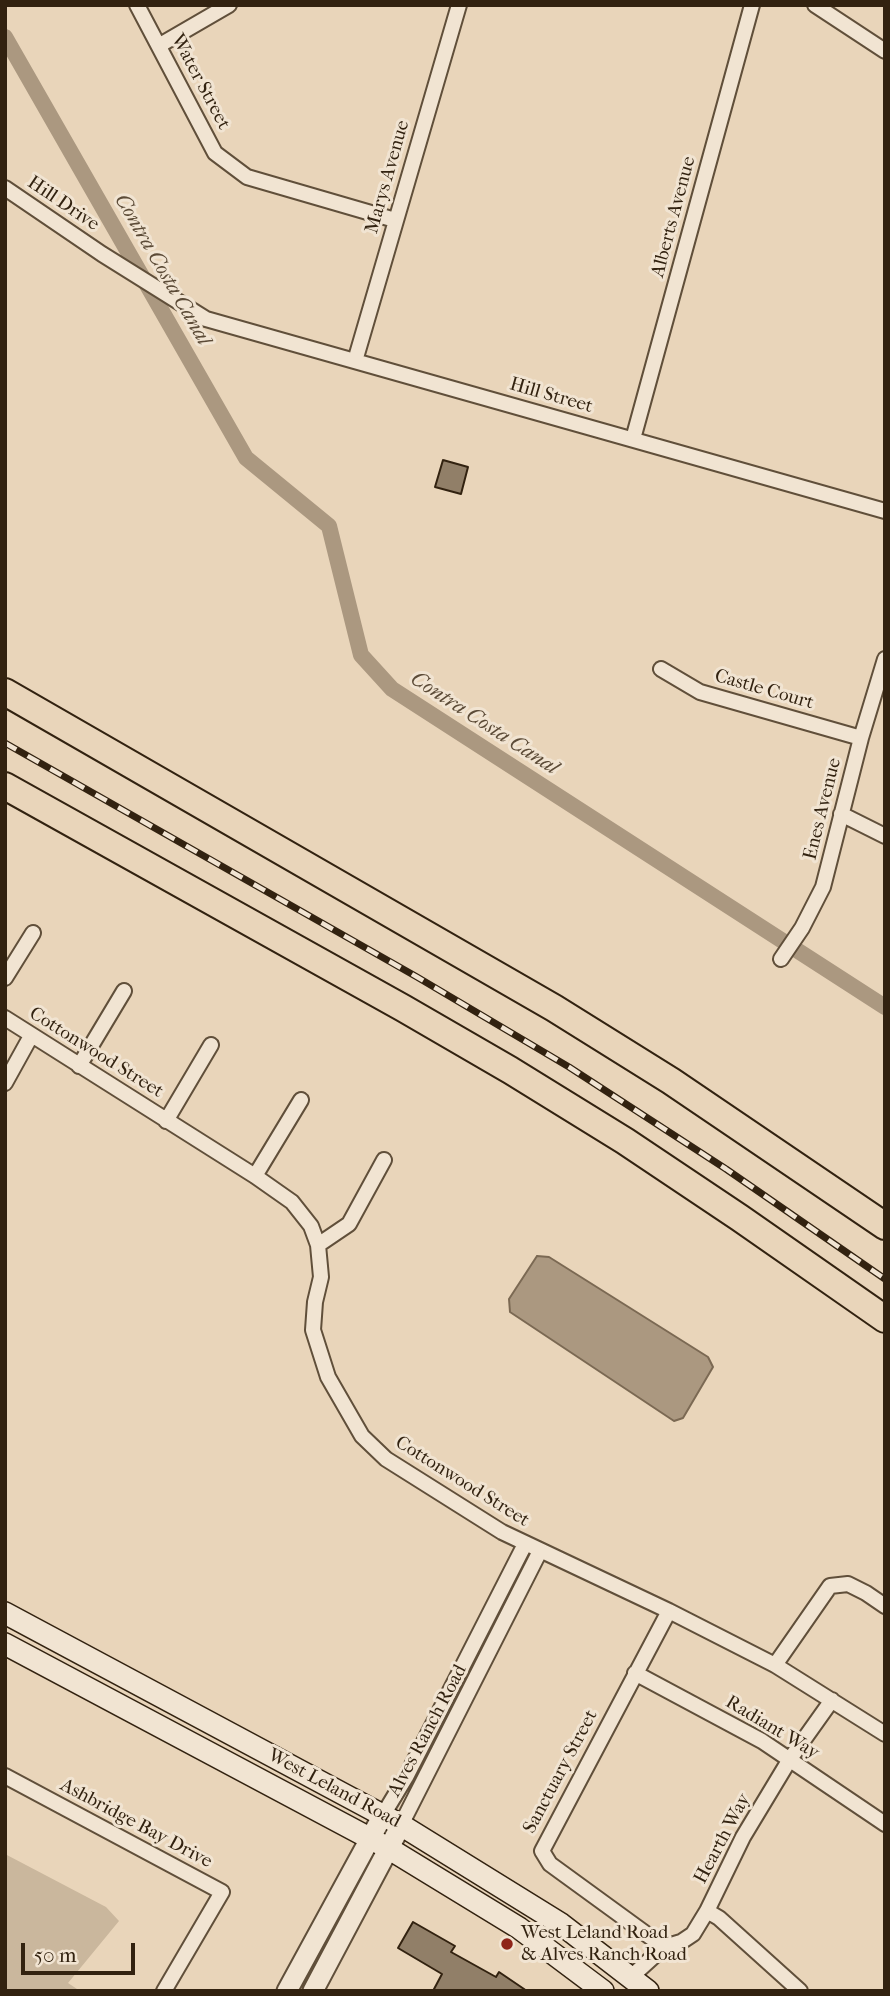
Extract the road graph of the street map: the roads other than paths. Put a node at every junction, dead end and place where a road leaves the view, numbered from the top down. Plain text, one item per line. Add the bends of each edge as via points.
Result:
1 (137, 5) edge
2 (229, 5) edge
3 (459, 5) edge
4 (752, 5) edge
5 (815, 5) edge
6 (160, 45) junction
7 (885, 51) edge
8 (5, 188) edge
9 (396, 220) junction
10 (206, 319) joint
11 (355, 361) junction
12 (633, 439) junction
13 (885, 511) edge
14 (885, 659) edge
15 (661, 669) dead end
16 (5, 692) edge
17 (861, 738) junction
18 (5, 786) edge
19 (841, 814) junction
20 (885, 836) edge
21 (33, 933) dead end
22 (781, 959) dead end
23 (5, 978) edge
24 (124, 991) dead end
25 (5, 1018) edge
26 (31, 1036) junction
27 (211, 1045) dead end
28 (79, 1066) junction
29 (5, 1083) edge
30 (301, 1100) dead end
31 (166, 1121) junction
32 (384, 1160) dead end
33 (255, 1176) junction
34 (885, 1226) edge
35 (318, 1245) junction
36 (885, 1319) edge
37 (525, 1544) junction
38 (540, 1552) junction
39 (885, 1606) edge
40 (669, 1611) junction
41 (5, 1613) edge
42 (5, 1644) edge
43 (775, 1665) junction
44 (635, 1673) junction
45 (832, 1700) junction
46 (885, 1734) edge
47 (790, 1759) junction
48 (5, 1776) edge
49 (383, 1815) junction
50 (885, 1824) edge
51 (401, 1825) junction
52 (368, 1838) junction
53 (388, 1848) junction
54 (707, 1911) junction
55 (664, 1947) junction
56 (631, 1977) junction
57 (164, 1991) edge
58 (287, 1991) edge
59 (313, 1991) edge
60 (603, 1991) edge
61 (648, 1991) edge
62 (800, 1991) edge

1 - 6 street, Water Street
2 - 6 street
3 - 9 street, Marys Avenue
4 - 12 street, Alberts Avenue
5 - 7 street
6 - 9 street, Water Street via 215,153 247,177
8 - 10 street, Hill Drive
9 - 11 street, Marys Avenue
10 - 11 street, Hill Street
11 - 12 street, Hill Street
12 - 13 street, Hill Street
14 - 17 street, Enes Avenue
15 - 17 street, Castle Court via 700,692
16 - 34 highway via 554,1008
17 - 19 street, Enes Avenue
18 - 36 highway via 510,1070 682,1179
19 - 20 street
19 - 22 street, Enes Avenue via 823,887
21 - 23 street
24 - 28 street
25 - 26 street, Cottonwood Street
26 - 28 street, Cottonwood Street
26 - 29 street
27 - 31 street
28 - 31 street, Cottonwood Street
30 - 33 street
31 - 33 street, Cottonwood Street
32 - 35 street via 349,1224
33 - 35 street, Cottonwood Street via 292,1202 311,1226
35 - 37 street, Cottonwood Street via 321,1277 313,1330 328,1377 362,1436 386,1459
37 - 38 street, Cottonwood Street
37 - 49 street, Alves Ranch Road
38 - 40 street, Cottonwood Street
38 - 51 street, Alves Ranch Road
39 - 43 street via 848,1584 830,1586
40 - 43 street, Cottonwood Street
40 - 44 street, Sanctuary Street
41 - 49 main road, West Leland Road
42 - 52 main road, West Leland Road
43 - 45 street, Cottonwood Street
44 - 47 street, Radiant Way
44 - 55 street, Sanctuary Street via 542,1850 550,1864
45 - 46 street, Cottonwood Street
45 - 47 street, Hearth Way
47 - 50 street, Radiant Way
47 - 54 street, Hearth Way via 743,1837
48 - 57 street, Ashbridge Bay Drive via 222,1892
49 - 51 main road, West Leland Road
49 - 52 street, Alves Ranch Road
51 - 53 street, Alves Ranch Road
51 - 56 main road, West Leland Road via 561,1924
52 - 53 main road, West Leland Road
52 - 58 street, Alves Ranch Road
53 - 59 street, Alves Ranch Road
53 - 60 main road, West Leland Road via 519,1928
54 - 55 street, Hearth Way via 693,1934
54 - 62 street
55 - 56 street, Hearth Way
56 - 61 main road, West Leland Road

